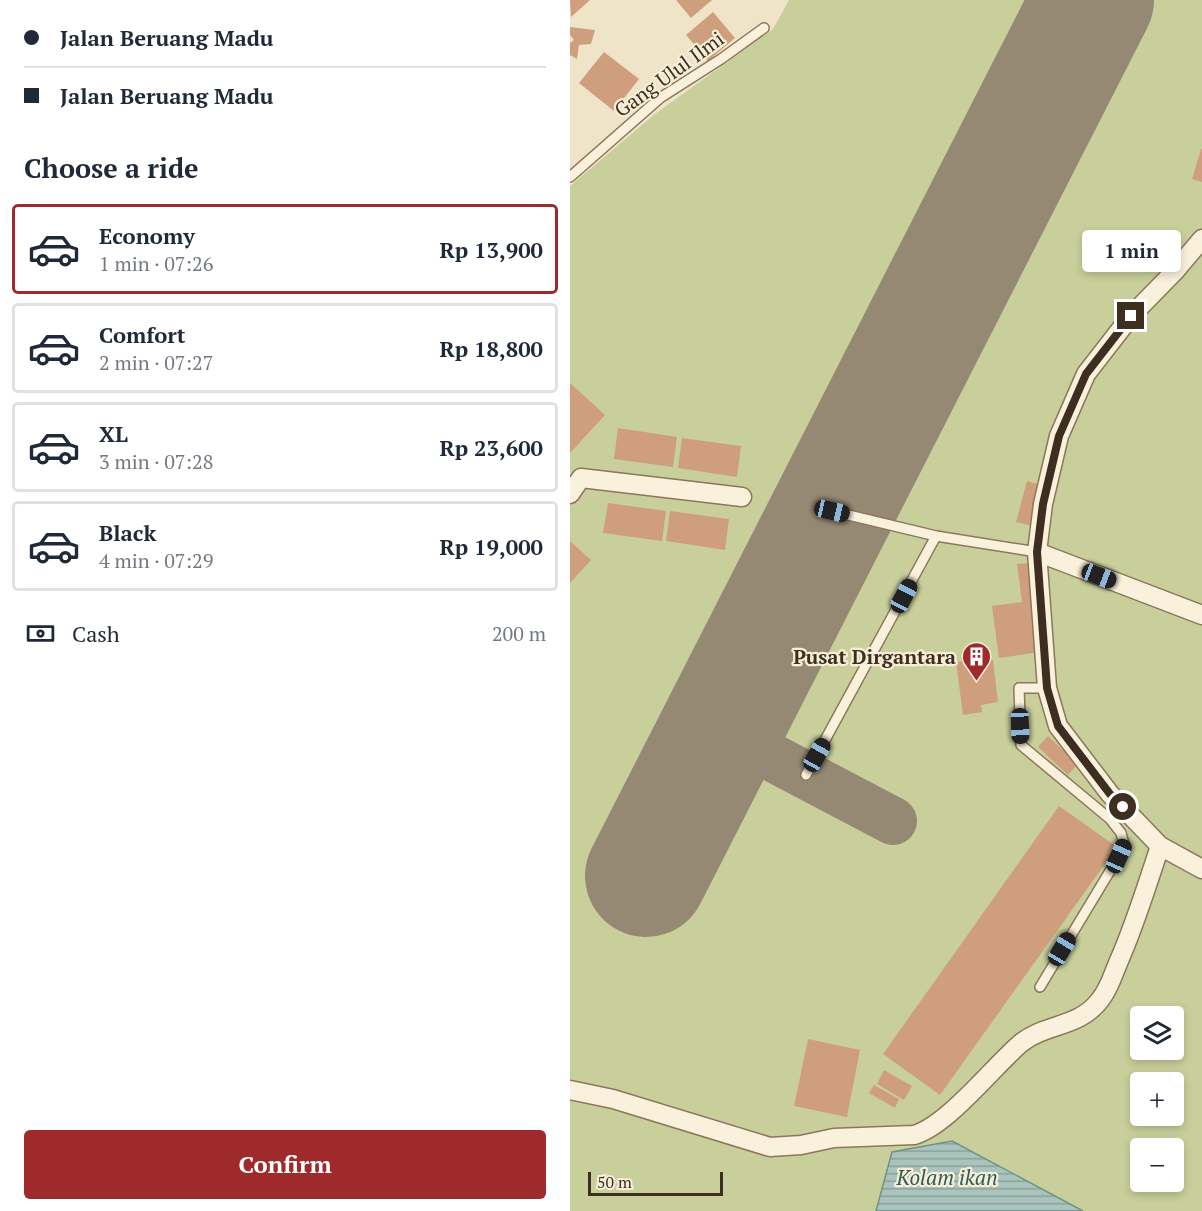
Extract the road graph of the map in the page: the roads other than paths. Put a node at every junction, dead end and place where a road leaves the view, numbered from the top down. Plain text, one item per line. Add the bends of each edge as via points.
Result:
1 (764, 28) dead end
2 (570, 177) edge
3 (1202, 239) edge
4 (575, 474) edge
5 (570, 494) edge
6 (742, 497) dead end
7 (832, 511) dead end
8 (936, 536) junction
9 (1037, 552) junction
10 (1202, 615) edge
11 (1047, 688) junction
12 (806, 775) dead end
13 (1160, 846) junction
14 (1202, 869) edge
15 (1040, 987) dead end
16 (570, 1090) edge

1 - 2 lane, Gang Ulul Ilmi via 660,98
3 - 9 street via 1131,316 1086,374 1059,436 1043,504
4 - 5 street
4 - 6 street
7 - 8 lane
8 - 9 lane
8 - 12 lane
9 - 10 street
9 - 11 street
11 - 13 street via 1058,726 1110,794
11 - 15 lane via 1019,688 1021,745 1110,819 1124,844
13 - 14 street
13 - 16 street via 1129,938 1100,1000 1073,1022 1022,1042 959,1103 921,1133 834,1138 770,1147 613,1098

